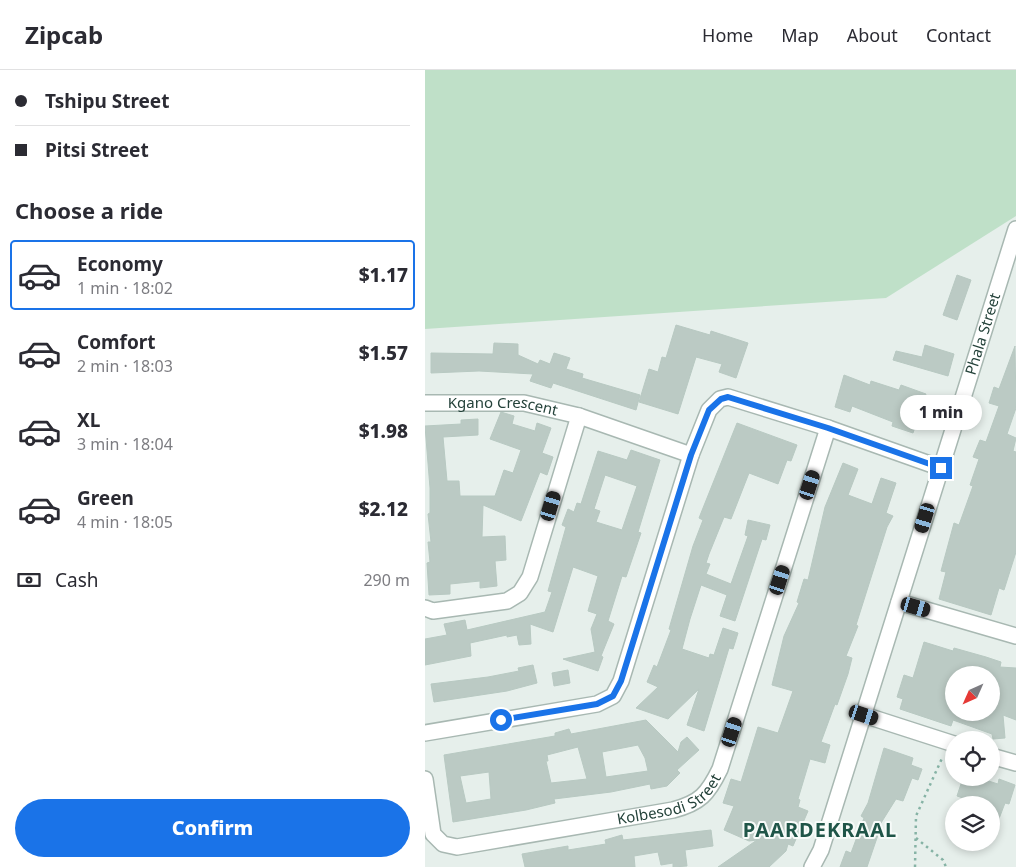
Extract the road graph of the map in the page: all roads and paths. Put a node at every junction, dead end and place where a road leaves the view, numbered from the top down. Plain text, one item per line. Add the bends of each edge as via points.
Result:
1 (1016, 229) edge
2 (425, 403) edge
3 (579, 416) junction
4 (828, 428) junction
5 (691, 455) junction
6 (941, 468) junction
7 (899, 602) junction
8 (425, 608) edge
9 (1016, 636) edge
10 (864, 715) junction
11 (425, 733) edge
12 (945, 741) edge
13 (945, 756) edge
14 (1000, 759) edge
15 (1016, 763) edge
16 (425, 779) edge
17 (916, 838) junction
18 (812, 867) edge
19 (915, 867) edge
20 (946, 867) edge

1 - 6 street, Phala Street
2 - 3 street, Kgano Crescent via 524,404
3 - 5 street, Kgano Crescent
3 - 8 street, Kgano Crescent via 530,578 520,593 507,601 433,611
4 - 5 street via 728,397 713,404 709,410
4 - 6 street
4 - 16 street, Kolbesodi Street via 720,769 704,796 686,807 673,810 457,847 443,844 433,834
5 - 11 street via 621,681 613,696 597,704
6 - 7 street, Phala Street
7 - 9 street
7 - 10 street, Phala Street
10 - 12 street
10 - 18 street, Phala Street via 821,850
13 - 17 path via 917,816
14 - 15 street
17 - 19 path
17 - 20 path via 943,860

